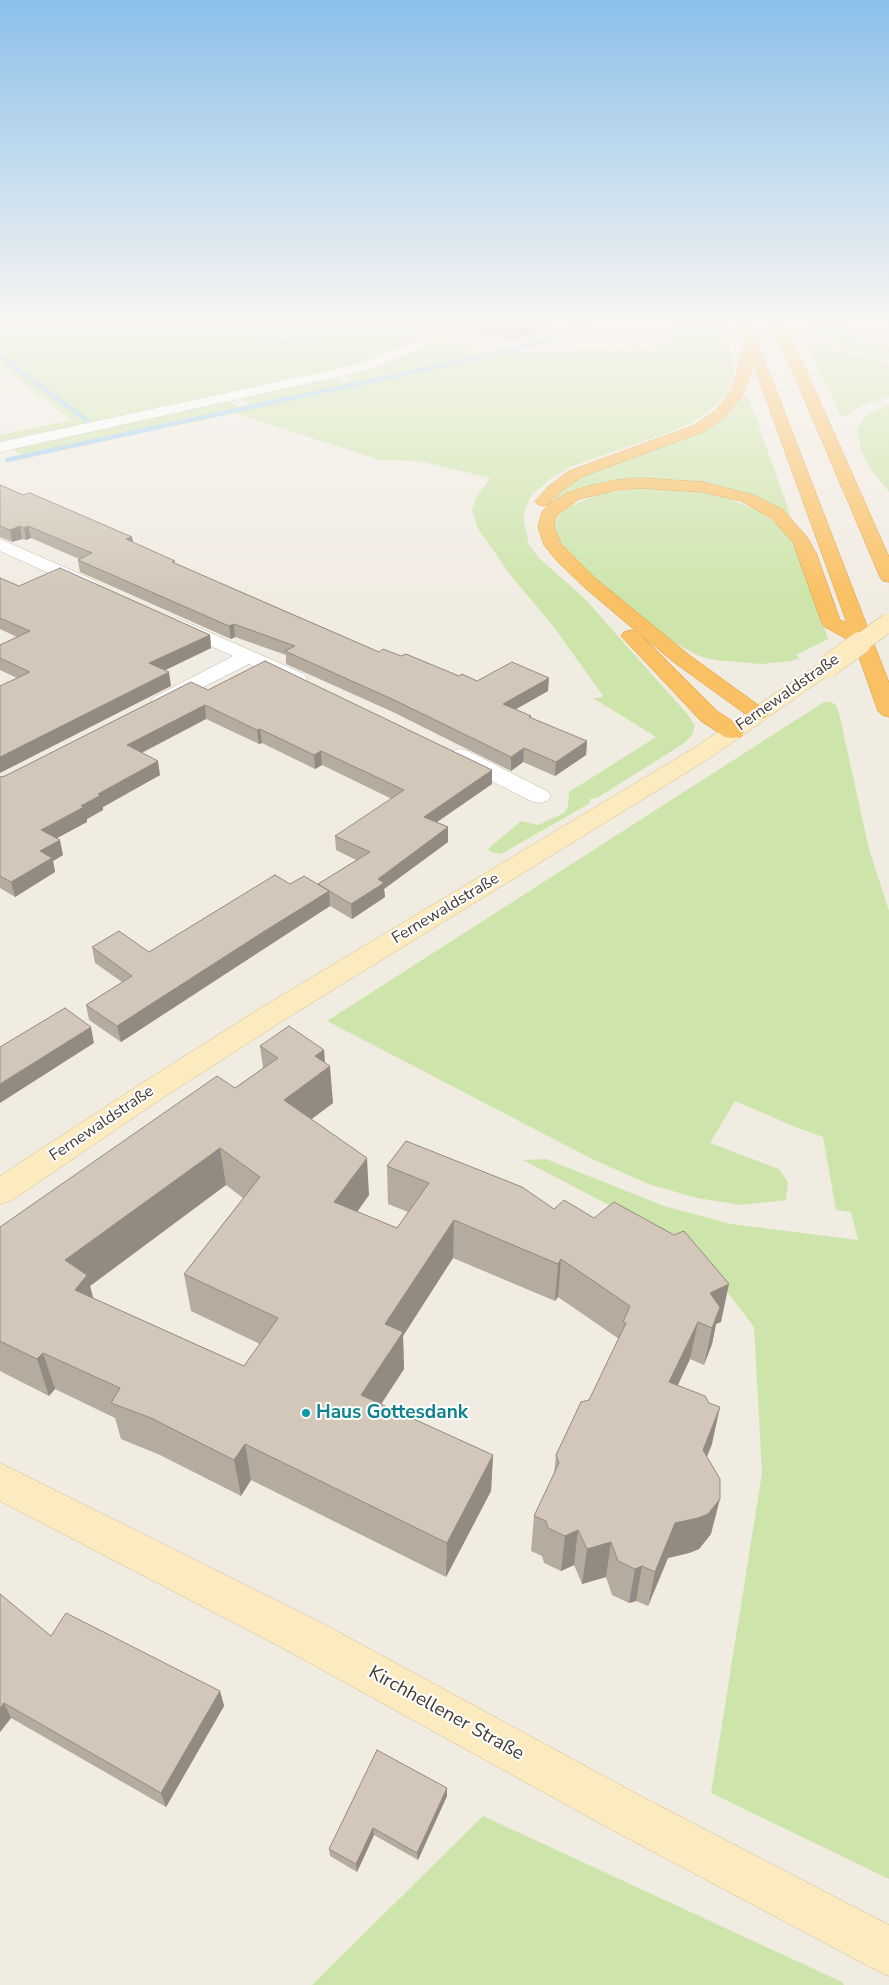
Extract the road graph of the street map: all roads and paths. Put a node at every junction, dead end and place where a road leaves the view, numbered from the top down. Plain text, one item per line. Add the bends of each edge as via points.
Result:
1 (156, 413) edge
2 (721, 413) edge
3 (777, 413) edge
4 (818, 413) edge
5 (0, 447) edge
6 (0, 544) edge
7 (889, 577) edge
8 (105, 592) edge
9 (159, 616) edge
10 (889, 622) edge
11 (861, 639) junction
12 (249, 656) junction
13 (312, 685) edge
14 (142, 711) edge
15 (889, 711) edge
16 (758, 714) junction
17 (733, 732) junction
18 (444, 749) edge
19 (539, 796) dead end
20 (0, 1192) edge
21 (0, 1481) edge
22 (889, 1950) edge

1 - 5 street
2 - 17 highway via 700,428 575,474 549,494 540,506 534,524 537,537 553,560 709,716
3 - 11 highway
4 - 7 highway
6 - 8 street
9 - 12 street
10 - 16 main road, Fernewaldstraße, bridge
11 - 15 highway
11 - 16 highway via 832,623 807,553 791,528 777,514 747,498 702,487 640,483 588,491 555,508 548,516 546,527 563,557 682,659
12 - 13 street
12 - 14 street
16 - 17 main road, Fernewaldstraße
17 - 20 main road, Fernewaldstraße via 274,1013
18 - 19 street
21 - 22 main road, Kirchhellener Straße via 305,1637 619,1809

